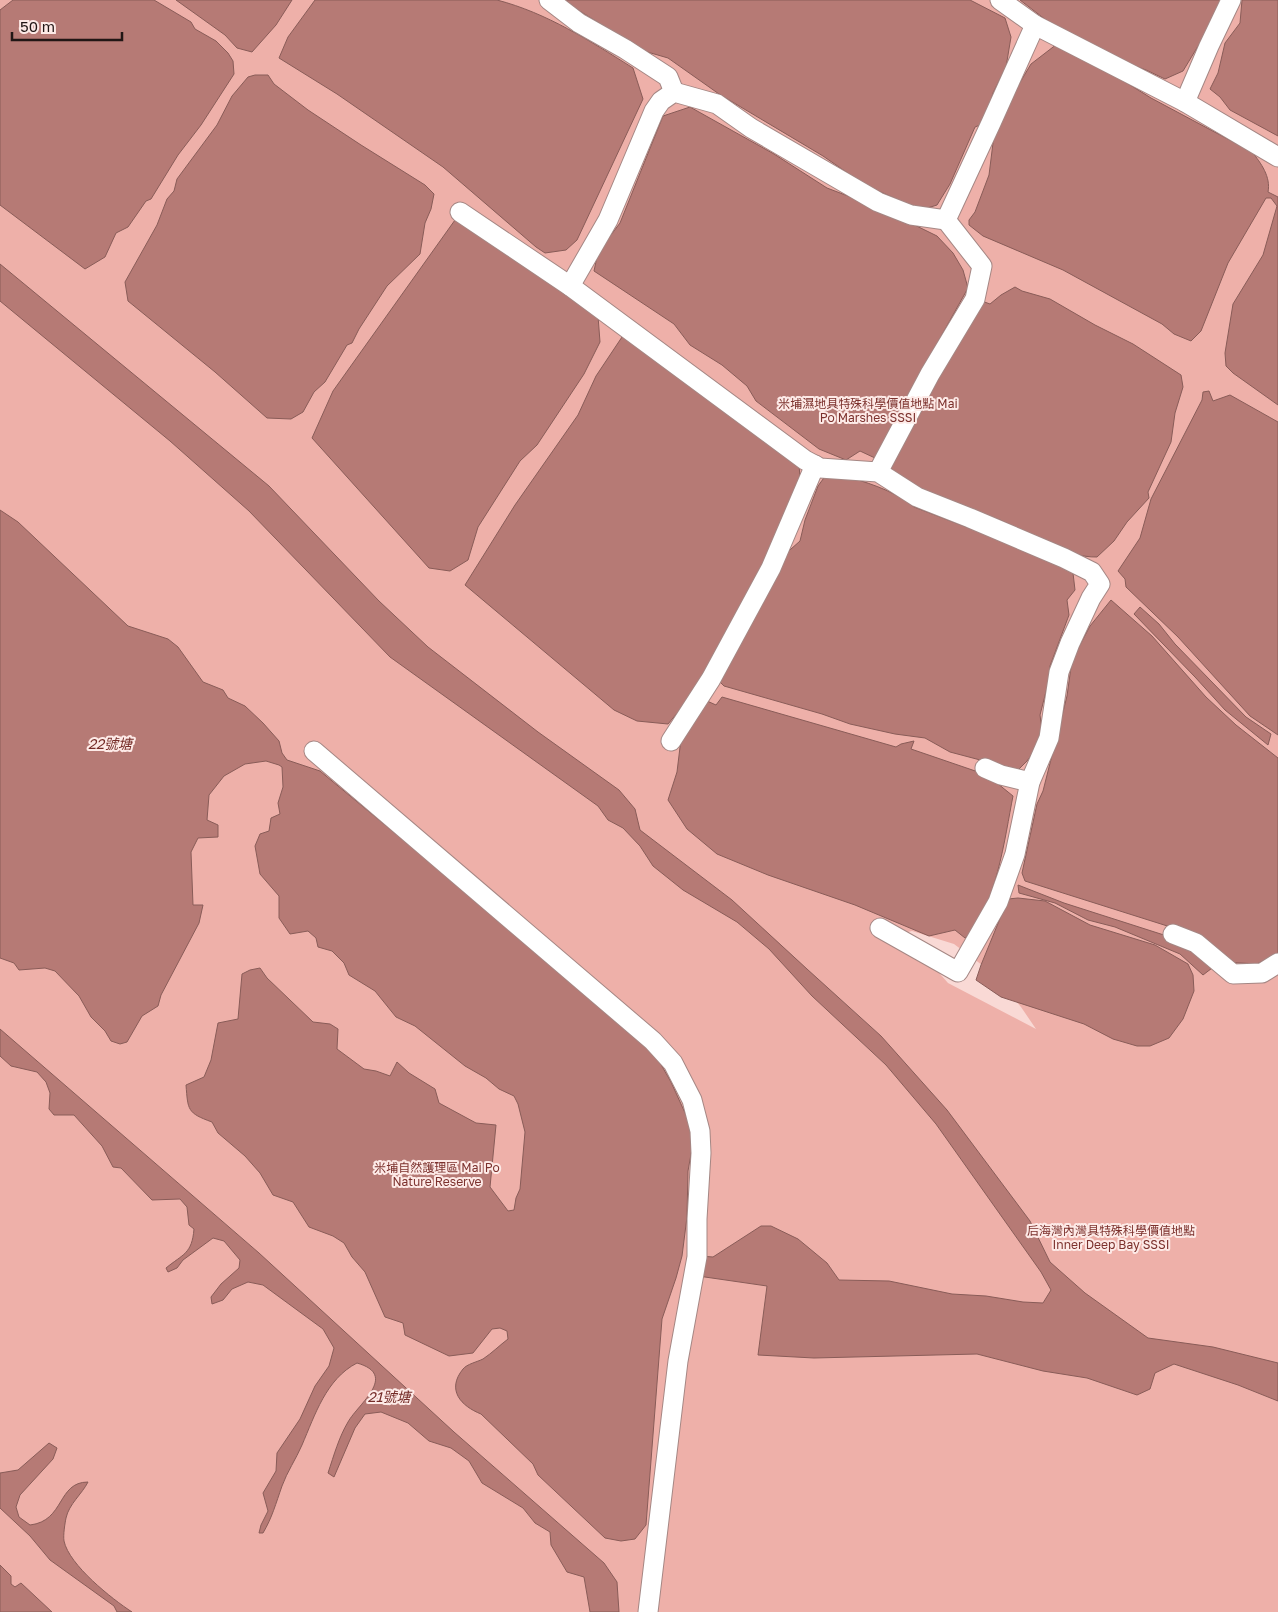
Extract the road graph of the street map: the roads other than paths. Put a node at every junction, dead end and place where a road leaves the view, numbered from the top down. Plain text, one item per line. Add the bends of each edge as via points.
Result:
1 (549, 0) edge
2 (1000, 0) edge
3 (1231, 0) edge
4 (1035, 25) junction
5 (674, 92) junction
6 (1185, 102) junction
7 (1278, 157) edge
8 (460, 212) dead end
9 (946, 220) junction
10 (570, 286) junction
11 (815, 465) junction
12 (878, 472) junction
13 (671, 741) dead end
14 (314, 751) dead end
15 (985, 768) dead end
16 (1030, 782) junction
17 (880, 928) dead end
18 (1173, 934) dead end
19 (1278, 963) edge
20 (648, 1612) edge

1 - 5 lane via 579,23 668,77
2 - 4 lane
3 - 6 lane
4 - 6 lane
4 - 9 lane
5 - 9 lane via 718,104 751,128 878,202 911,215
5 - 10 lane via 654,111 608,220
6 - 7 lane
8 - 10 lane
9 - 12 lane via 982,266 975,299 930,374
10 - 11 lane
11 - 12 lane
11 - 13 lane via 771,568 711,679
12 - 16 lane via 917,498 1092,572 1100,584 1059,672 1049,738
14 - 20 lane via 653,1041 673,1063 692,1100 701,1141 697,1257 678,1361
15 - 16 lane
16 - 17 lane via 1015,854 998,902 958,972
18 - 19 lane via 1196,943 1233,974 1262,973

